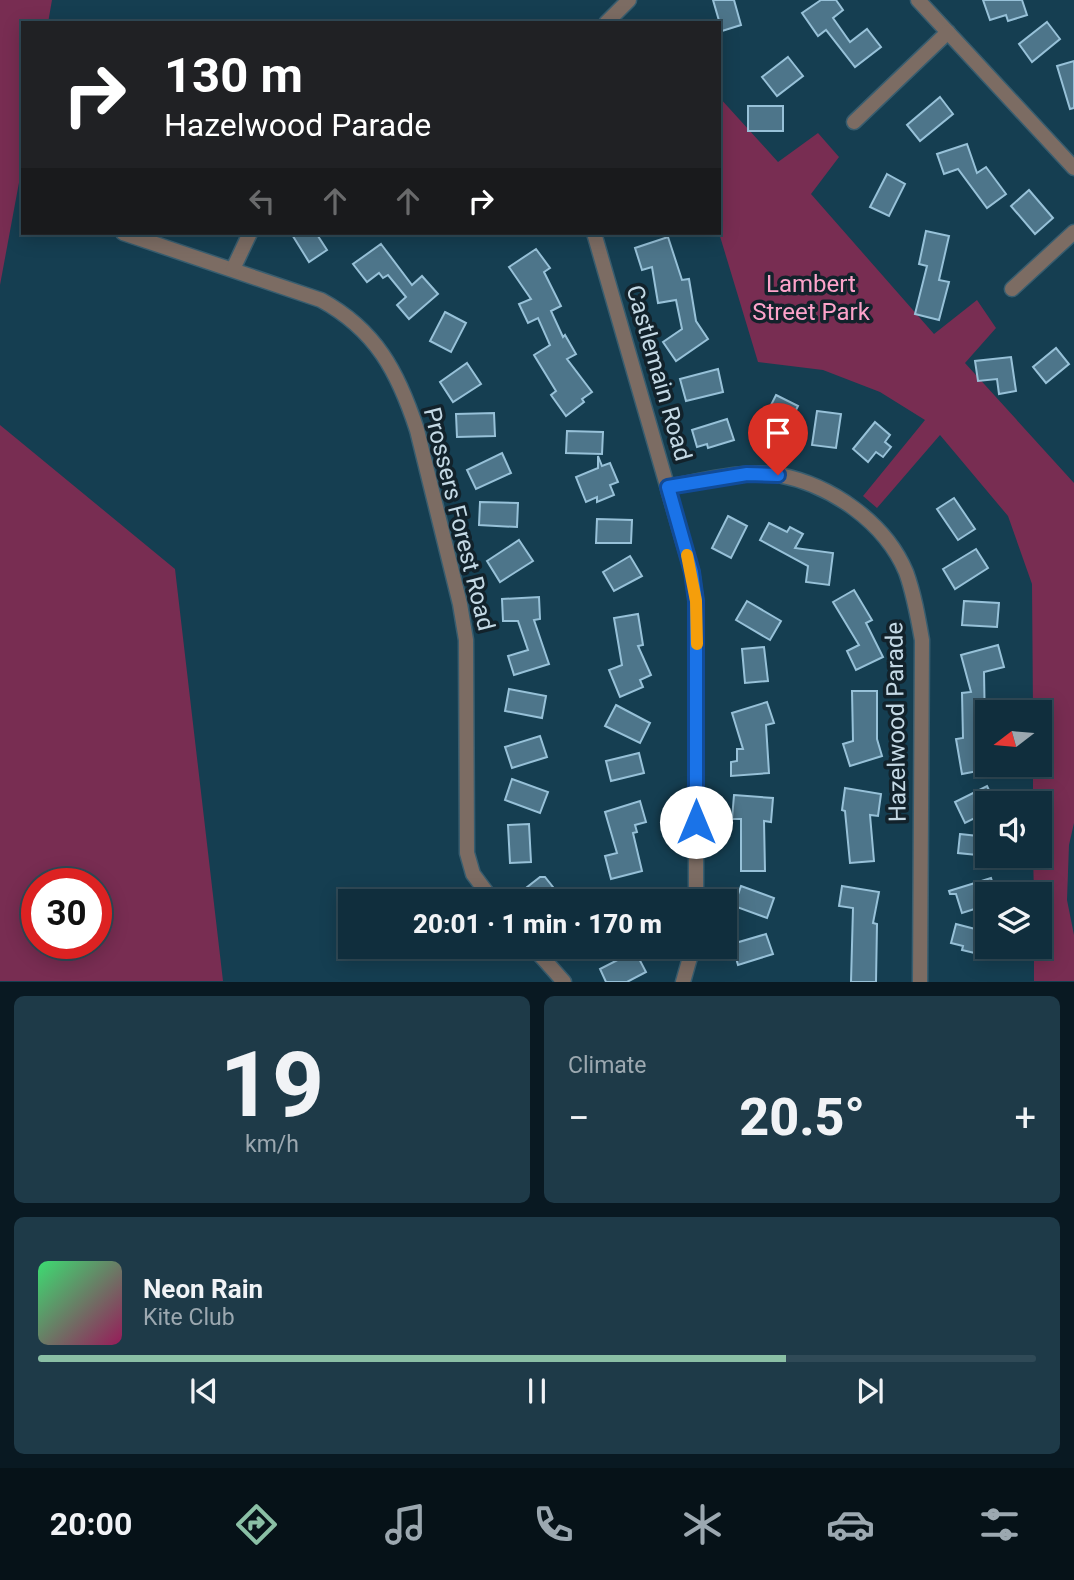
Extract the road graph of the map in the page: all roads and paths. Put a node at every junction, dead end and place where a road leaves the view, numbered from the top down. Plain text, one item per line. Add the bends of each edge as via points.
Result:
1 (629, 0) edge
2 (918, 0) edge
3 (608, 21) edge
4 (948, 32) junction
5 (854, 122) dead end
6 (1074, 168) edge
7 (1074, 232) edge
8 (129, 235) edge
9 (249, 235) edge
10 (595, 235) edge
11 (233, 269) junction
12 (1012, 289) dead end
13 (668, 487) junction
14 (484, 889) edge
15 (696, 889) edge
16 (544, 959) edge
17 (690, 959) edge
18 (564, 982) edge
19 (683, 982) edge
20 (920, 982) edge

1 - 3 street
2 - 4 street
4 - 5 street
4 - 6 street
7 - 12 street
8 - 11 street, Prossers Forest Road
9 - 11 street
10 - 13 street, Castlemain Road
11 - 14 street, Prossers Forest Road via 303,292 346,315 381,349 409,407 464,622 467,853 473,874
13 - 15 street, Castlemain Road via 696,601
13 - 20 street, Hazelwood Parade via 747,474 778,475 807,483 859,512 885,539 905,570 922,640
16 - 18 street
17 - 19 street

